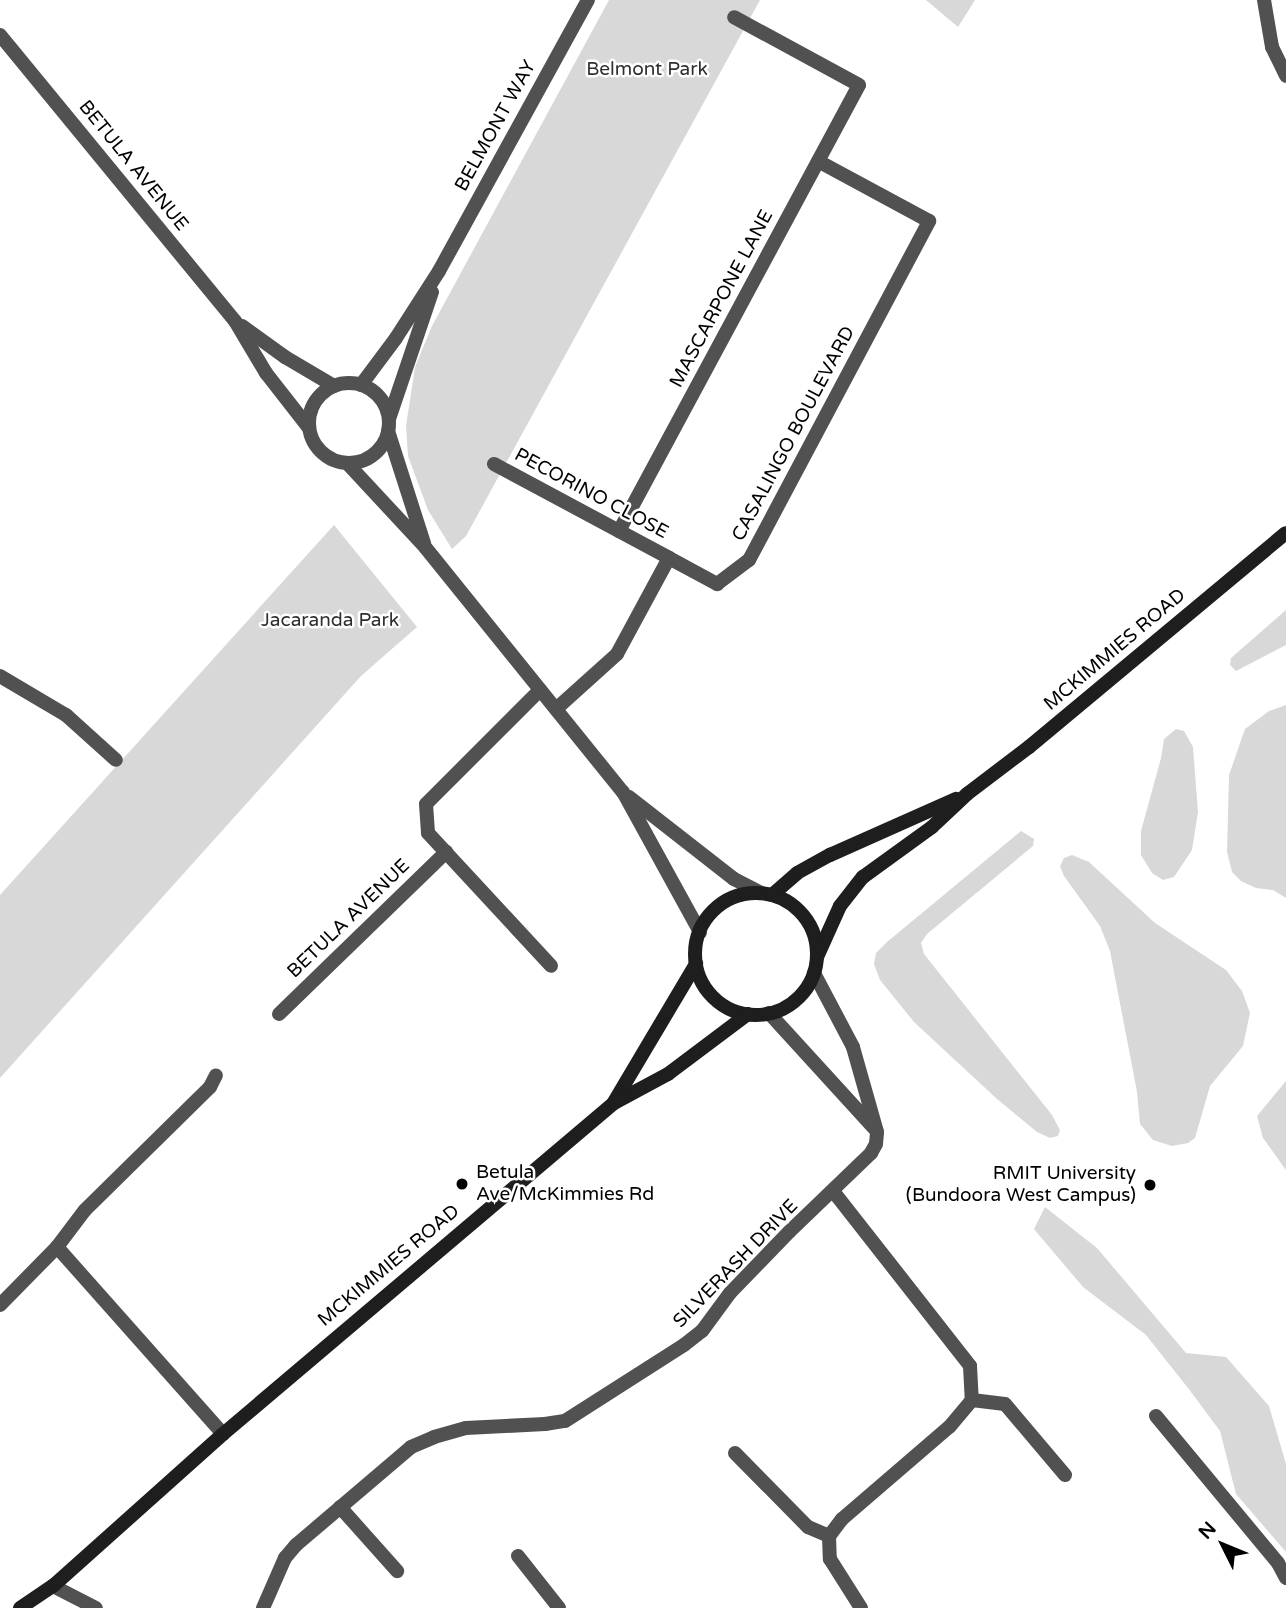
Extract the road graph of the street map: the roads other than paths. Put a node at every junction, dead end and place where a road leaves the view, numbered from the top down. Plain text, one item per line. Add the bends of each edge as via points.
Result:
1 (588, 0) edge
2 (1264, 0) edge
3 (734, 17) dead end
4 (0, 35) edge
5 (1286, 76) edge
6 (818, 161) junction
7 (439, 271) junction
8 (235, 321) junction
9 (361, 384) junction
10 (334, 386) junction
11 (388, 425) junction
12 (309, 428) junction
13 (347, 463) junction
14 (494, 464) dead end
15 (619, 531) junction
16 (1286, 533) edge
17 (425, 547) junction
18 (669, 558) junction
19 (0, 676) edge
20 (540, 690) junction
21 (556, 709) junction
22 (116, 760) dead end
23 (623, 792) junction
24 (967, 794) junction
25 (446, 852) junction
26 (767, 894) junction
27 (700, 932) junction
28 (817, 957) junction
29 (696, 964) junction
30 (551, 966) dead end
31 (814, 973) junction
32 (769, 1013) junction
33 (279, 1014) dead end
34 (748, 1014) junction
35 (216, 1075) dead end
36 (614, 1103) junction
37 (877, 1132) junction
38 (833, 1191) junction
39 (57, 1247) junction
40 (0, 1305) edge
41 (972, 1400) junction
42 (1156, 1416) dead end
43 (223, 1434) junction
44 (735, 1453) dead end
45 (1065, 1475) dead end
46 (340, 1507) junction
47 (829, 1536) junction
48 (518, 1556) dead end
49 (397, 1571) dead end
50 (1286, 1578) edge
51 (53, 1586) junction
52 (31, 1602) edge
53 (20, 1608) edge
54 (96, 1608) edge
55 (262, 1608) edge
56 (559, 1608) edge
57 (861, 1608) edge

1 - 7 street, BELMONT WAY
2 - 5 street via 1272,47
3 - 6 street, MASCARPONE LANE via 859,85
4 - 8 street, BETULA AVENUE
6 - 15 street, MASCARPONE LANE
6 - 18 street, CASALINGO BOULEVARD via 929,221 749,560 717,584
7 - 9 street, BELMONT WAY
7 - 11 street, BELMONT WAY
8 - 10 street, BETULA AVENUE
8 - 12 street, BETULA AVENUE via 266,373
9 - 10 street
9 - 11 street, BETULA AVENUE via 380,398
10 - 12 street via 314,402
11 - 13 street via 383,444 373,454
11 - 17 street, BETULA AVENUE
12 - 13 street, BETULA AVENUE via 326,456
13 - 17 street, BETULA AVENUE
14 - 15 street, PECORINO CLOSE
15 - 18 street, PECORINO CLOSE
16 - 24 main road, MCKIMMIES ROAD via 1030,747
17 - 20 street, BETULA AVENUE
18 - 21 street via 617,654
19 - 22 street via 66,715
20 - 21 street, BETULA AVENUE
20 - 25 street via 426,804 428,833
21 - 23 street, BETULA AVENUE
23 - 26 street, BETULA AVENUE via 734,879
23 - 27 street, BETULA AVENUE
24 - 26 main road, MCKIMMIES ROAD via 830,855
24 - 28 main road, MCKIMMIES ROAD via 855,886 827,930
25 - 30 street
25 - 33 street, BETULA AVENUE
26 - 27 main road via 749,893 724,902
26 - 28 main road via 790,903 805,916 814,934
27 - 29 main road
28 - 31 main road
29 - 34 main road via 702,983 714,998
29 - 36 main road, MCKIMMIES ROAD
31 - 32 main road via 797,999
31 - 37 street via 853,1046
32 - 34 main road
32 - 37 street
34 - 36 main road, MCKIMMIES ROAD via 668,1074
35 - 39 street via 210,1087 85,1209
36 - 43 main road, MCKIMMIES ROAD
37 - 38 street, SILVERASH DRIVE via 871,1153
38 - 41 street via 970,1366
38 - 46 street, SILVERASH DRIVE via 684,1345 565,1420 466,1428 411,1447
39 - 40 street
39 - 43 street
41 - 45 street via 1005,1404
41 - 47 street via 949,1427 842,1519
42 - 50 street
43 - 51 main road, MCKIMMIES ROAD
44 - 47 street via 808,1527
46 - 49 street
46 - 55 street, SILVERASH DRIVE via 285,1558
47 - 57 street via 830,1559
48 - 56 street
51 - 52 main road, MCKIMMIES ROAD
51 - 54 street
52 - 53 main road, MCKIMMIES ROAD

